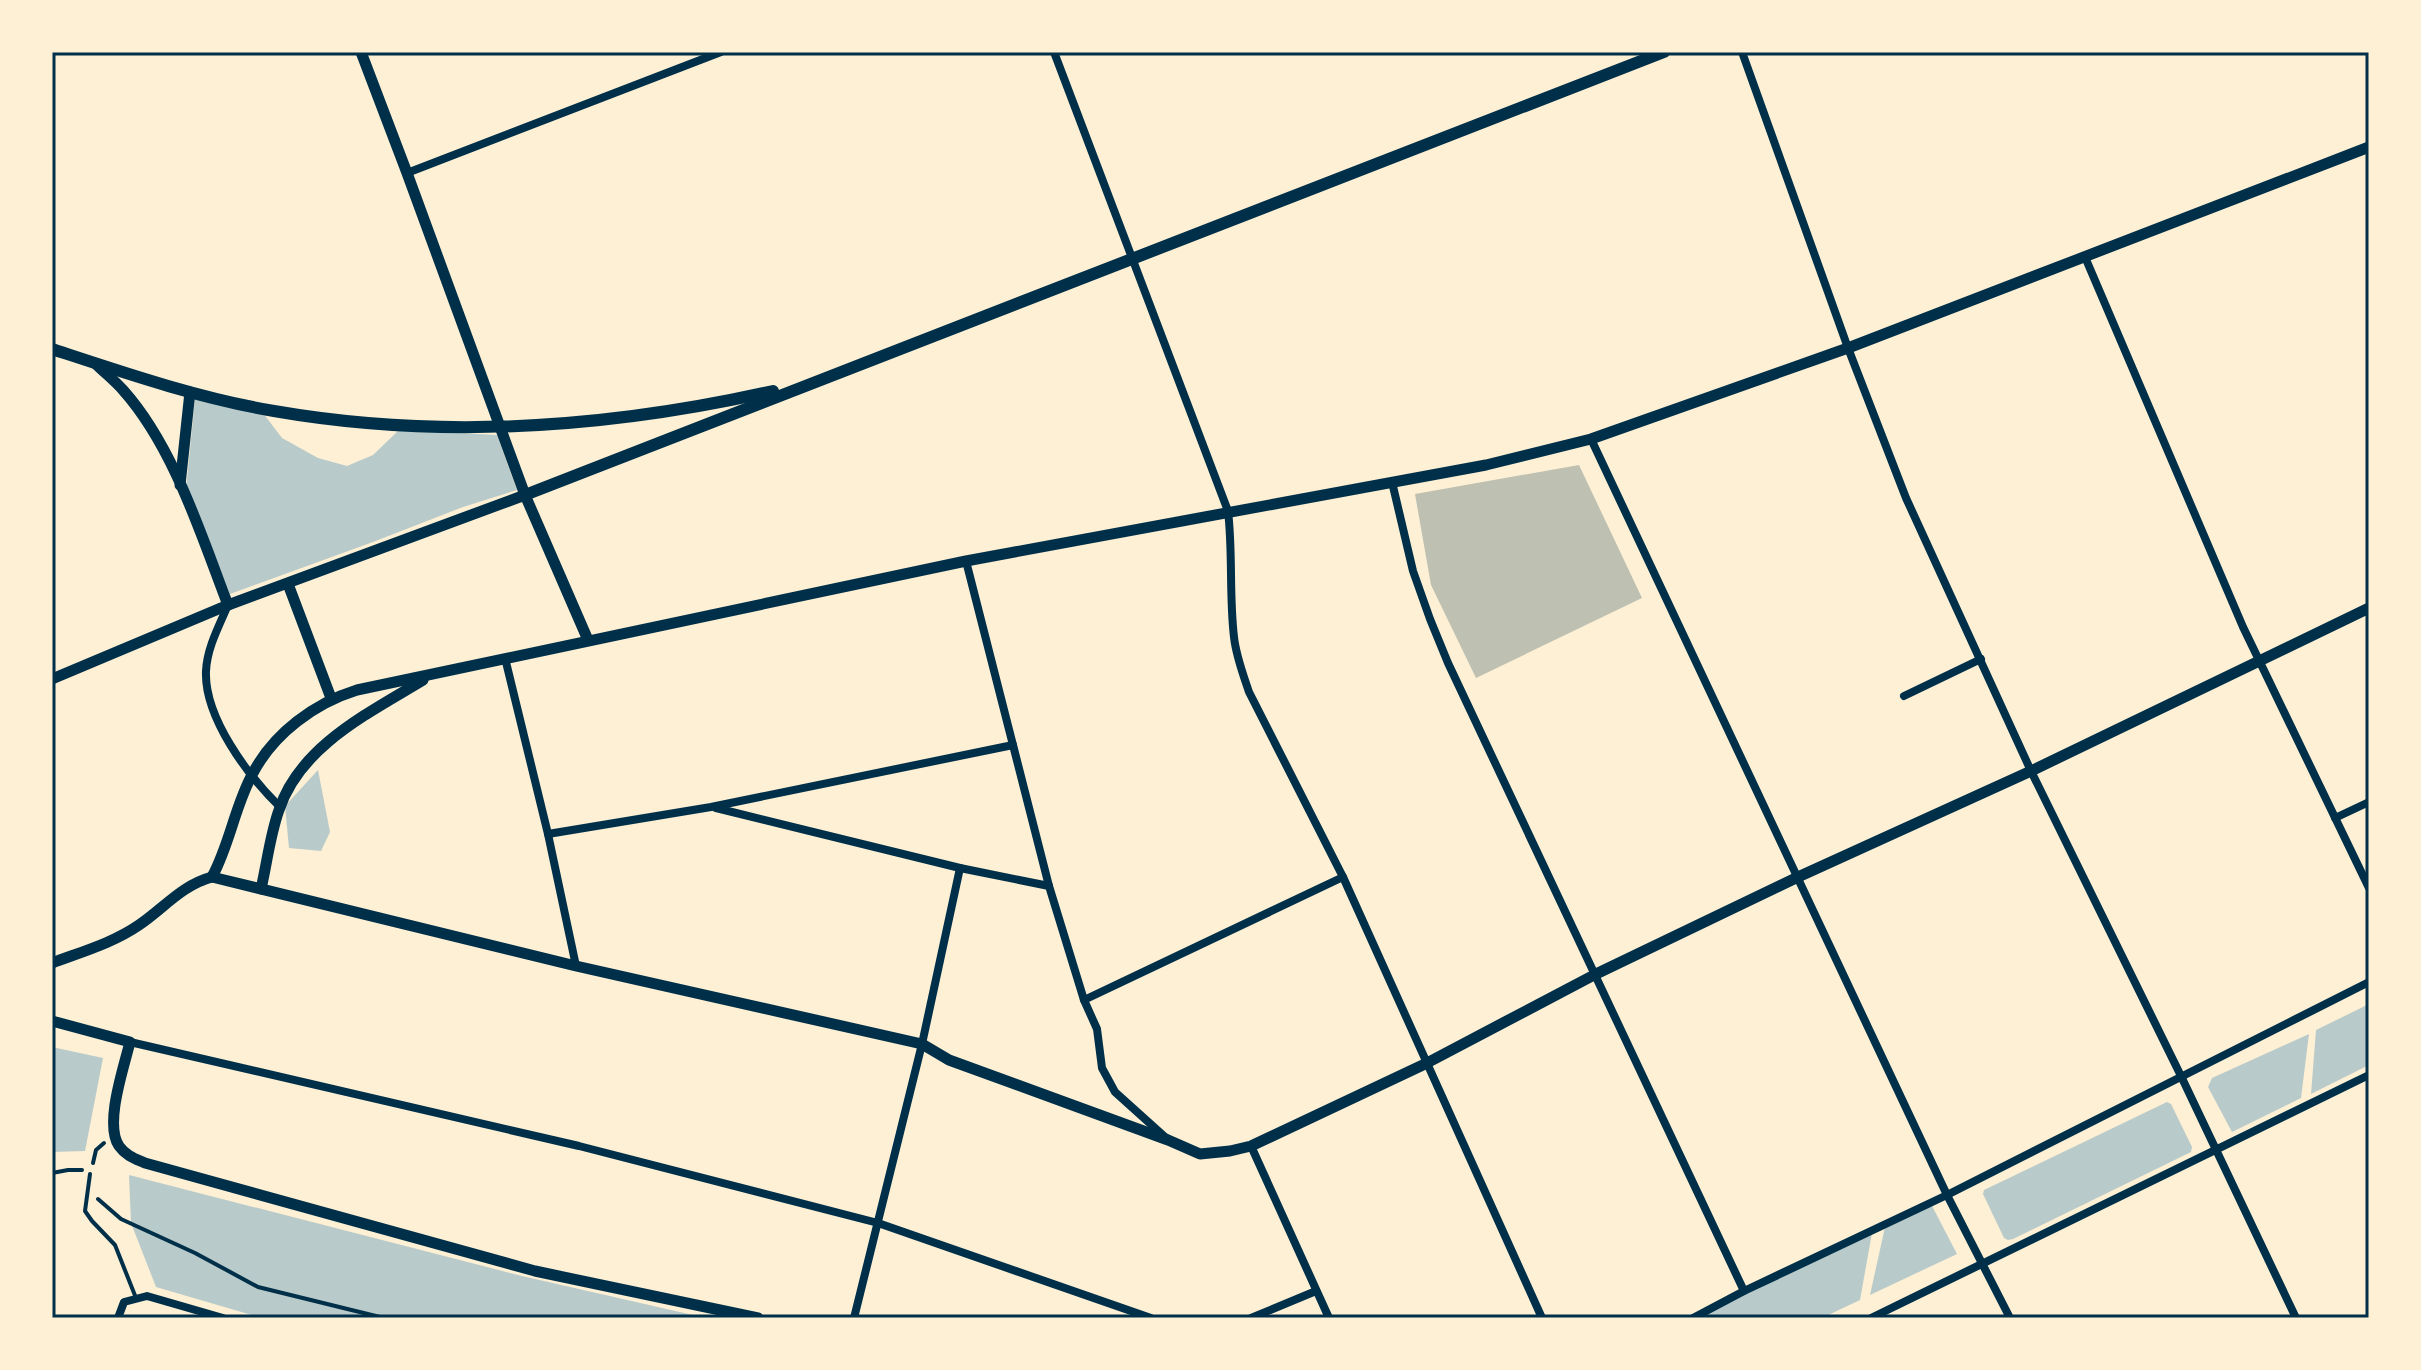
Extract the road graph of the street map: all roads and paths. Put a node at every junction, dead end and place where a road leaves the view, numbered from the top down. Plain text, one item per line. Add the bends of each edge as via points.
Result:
1 (361, 52) edge
2 (721, 52) edge
3 (1054, 52) edge
4 (1664, 52) edge
5 (1742, 52) edge
6 (2369, 147) edge
7 (407, 173) junction
8 (2085, 257) junction
9 (1131, 260) junction
10 (1848, 348) junction
11 (52, 349) edge
12 (96, 364) junction
13 (823, 380) junction
14 (190, 392) junction
15 (501, 428) junction
16 (1591, 439) junction
17 (1392, 482) junction
18 (180, 486) junction
19 (525, 495) junction
20 (1228, 511) junction
21 (966, 561) junction
22 (288, 584) junction
23 (228, 605) junction
24 (2369, 608) edge
25 (588, 640) junction
26 (505, 658) junction
27 (1981, 659) junction
28 (2259, 661) junction
29 (432, 674) junction
30 (52, 679) edge
31 (1904, 696) dead end
32 (331, 698) junction
33 (1013, 745) junction
34 (2031, 771) junction
35 (252, 774) junction
36 (2369, 802) edge
37 (280, 807) junction
38 (711, 807) junction
39 (2335, 818) junction
40 (548, 834) junction
41 (960, 868) junction
42 (212, 877) junction
43 (1343, 877) junction
44 (1798, 877) junction
45 (1049, 886) junction
46 (2369, 888) edge
47 (261, 889) junction
48 (52, 963) edge
49 (576, 966) junction
50 (1596, 974) junction
51 (2369, 982) edge
52 (1084, 1000) junction
53 (52, 1021) edge
54 (130, 1042) junction
55 (922, 1044) junction
56 (1425, 1064) junction
57 (2369, 1075) edge
58 (2181, 1076) junction
59 (114, 1133) junction
60 (1168, 1140) junction
61 (1251, 1146) junction
62 (2216, 1149) junction
63 (52, 1173) edge
64 (90, 1174) junction
65 (87, 1190) junction
66 (1947, 1195) junction
67 (878, 1223) junction
68 (1983, 1263) junction
69 (1316, 1291) junction
70 (1744, 1291) junction
71 (136, 1298) junction
72 (119, 1314) edge
73 (223, 1318) edge
74 (384, 1318) edge
75 (758, 1318) edge
76 (854, 1318) edge
77 (1151, 1318) edge
78 (1251, 1318) edge
79 (1329, 1318) edge
80 (1542, 1318) edge
81 (1693, 1318) edge
82 (1871, 1318) edge
83 (2010, 1318) edge
84 (2296, 1318) edge

1 - 7 street
2 - 7 street
3 - 9 street
4 - 9 main road
5 - 10 street
6 - 8 street
7 - 15 street
8 - 10 street
8 - 28 street
9 - 13 main road
9 - 20 street
10 - 16 street
10 - 27 street via 1906,498
11 - 12 main road
12 - 14 main road
12 - 18 street via 144,417
13 - 15 main road via 672,411
13 - 19 main road
14 - 15 main road via 330,419
14 - 18 street
15 - 19 street
16 - 17 street
16 - 44 street
17 - 20 street
17 - 50 street via 1413,571 1448,663
18 - 23 street
19 - 22 street
19 - 25 street
20 - 21 street
20 - 43 street via 1239,662 1249,692
21 - 25 street
21 - 33 street
22 - 23 street
22 - 32 street
23 - 30 street
23 - 35 street via 210,648 208,697
24 - 28 street
25 - 26 street
26 - 29 street
26 - 40 street
27 - 31 street
27 - 34 street
28 - 34 street
28 - 39 street
29 - 32 street
29 - 37 street via 318,751
32 - 35 street via 285,732
33 - 38 street
33 - 45 street
34 - 44 street
34 - 58 street
35 - 37 street
35 - 42 street
36 - 39 street
37 - 47 street
38 - 40 street
38 - 41 street
39 - 46 street
40 - 49 street
41 - 45 street
41 - 55 street
42 - 47 street
42 - 48 street via 184,888 124,934
43 - 52 street
43 - 56 street
44 - 50 street
44 - 66 street
45 - 52 street
47 - 49 street
49 - 55 street
50 - 56 street
50 - 70 street
51 - 58 street
52 - 60 street via 1097,1029 1102,1068 1115,1092
53 - 54 street
54 - 59 street
54 - 67 street
55 - 60 street via 949,1060
55 - 67 street
56 - 61 street
56 - 80 street
57 - 62 street
58 - 62 street
58 - 66 street
59 - 64 path via 96,1150
59 - 75 street via 130,1157 145,1163 535,1271
60 - 61 street via 1200,1154
61 - 69 street
62 - 68 street
62 - 84 street
63 - 64 path via 78,1169
64 - 65 lane
65 - 71 lane via 85,1211 115,1245
65 - 74 path via 121,1219 258,1287
66 - 68 street
66 - 70 street
67 - 76 street
67 - 77 street
68 - 82 street
68 - 83 street
69 - 78 street
69 - 79 street
70 - 81 street
71 - 72 street via 124,1302
71 - 73 street via 147,1296

